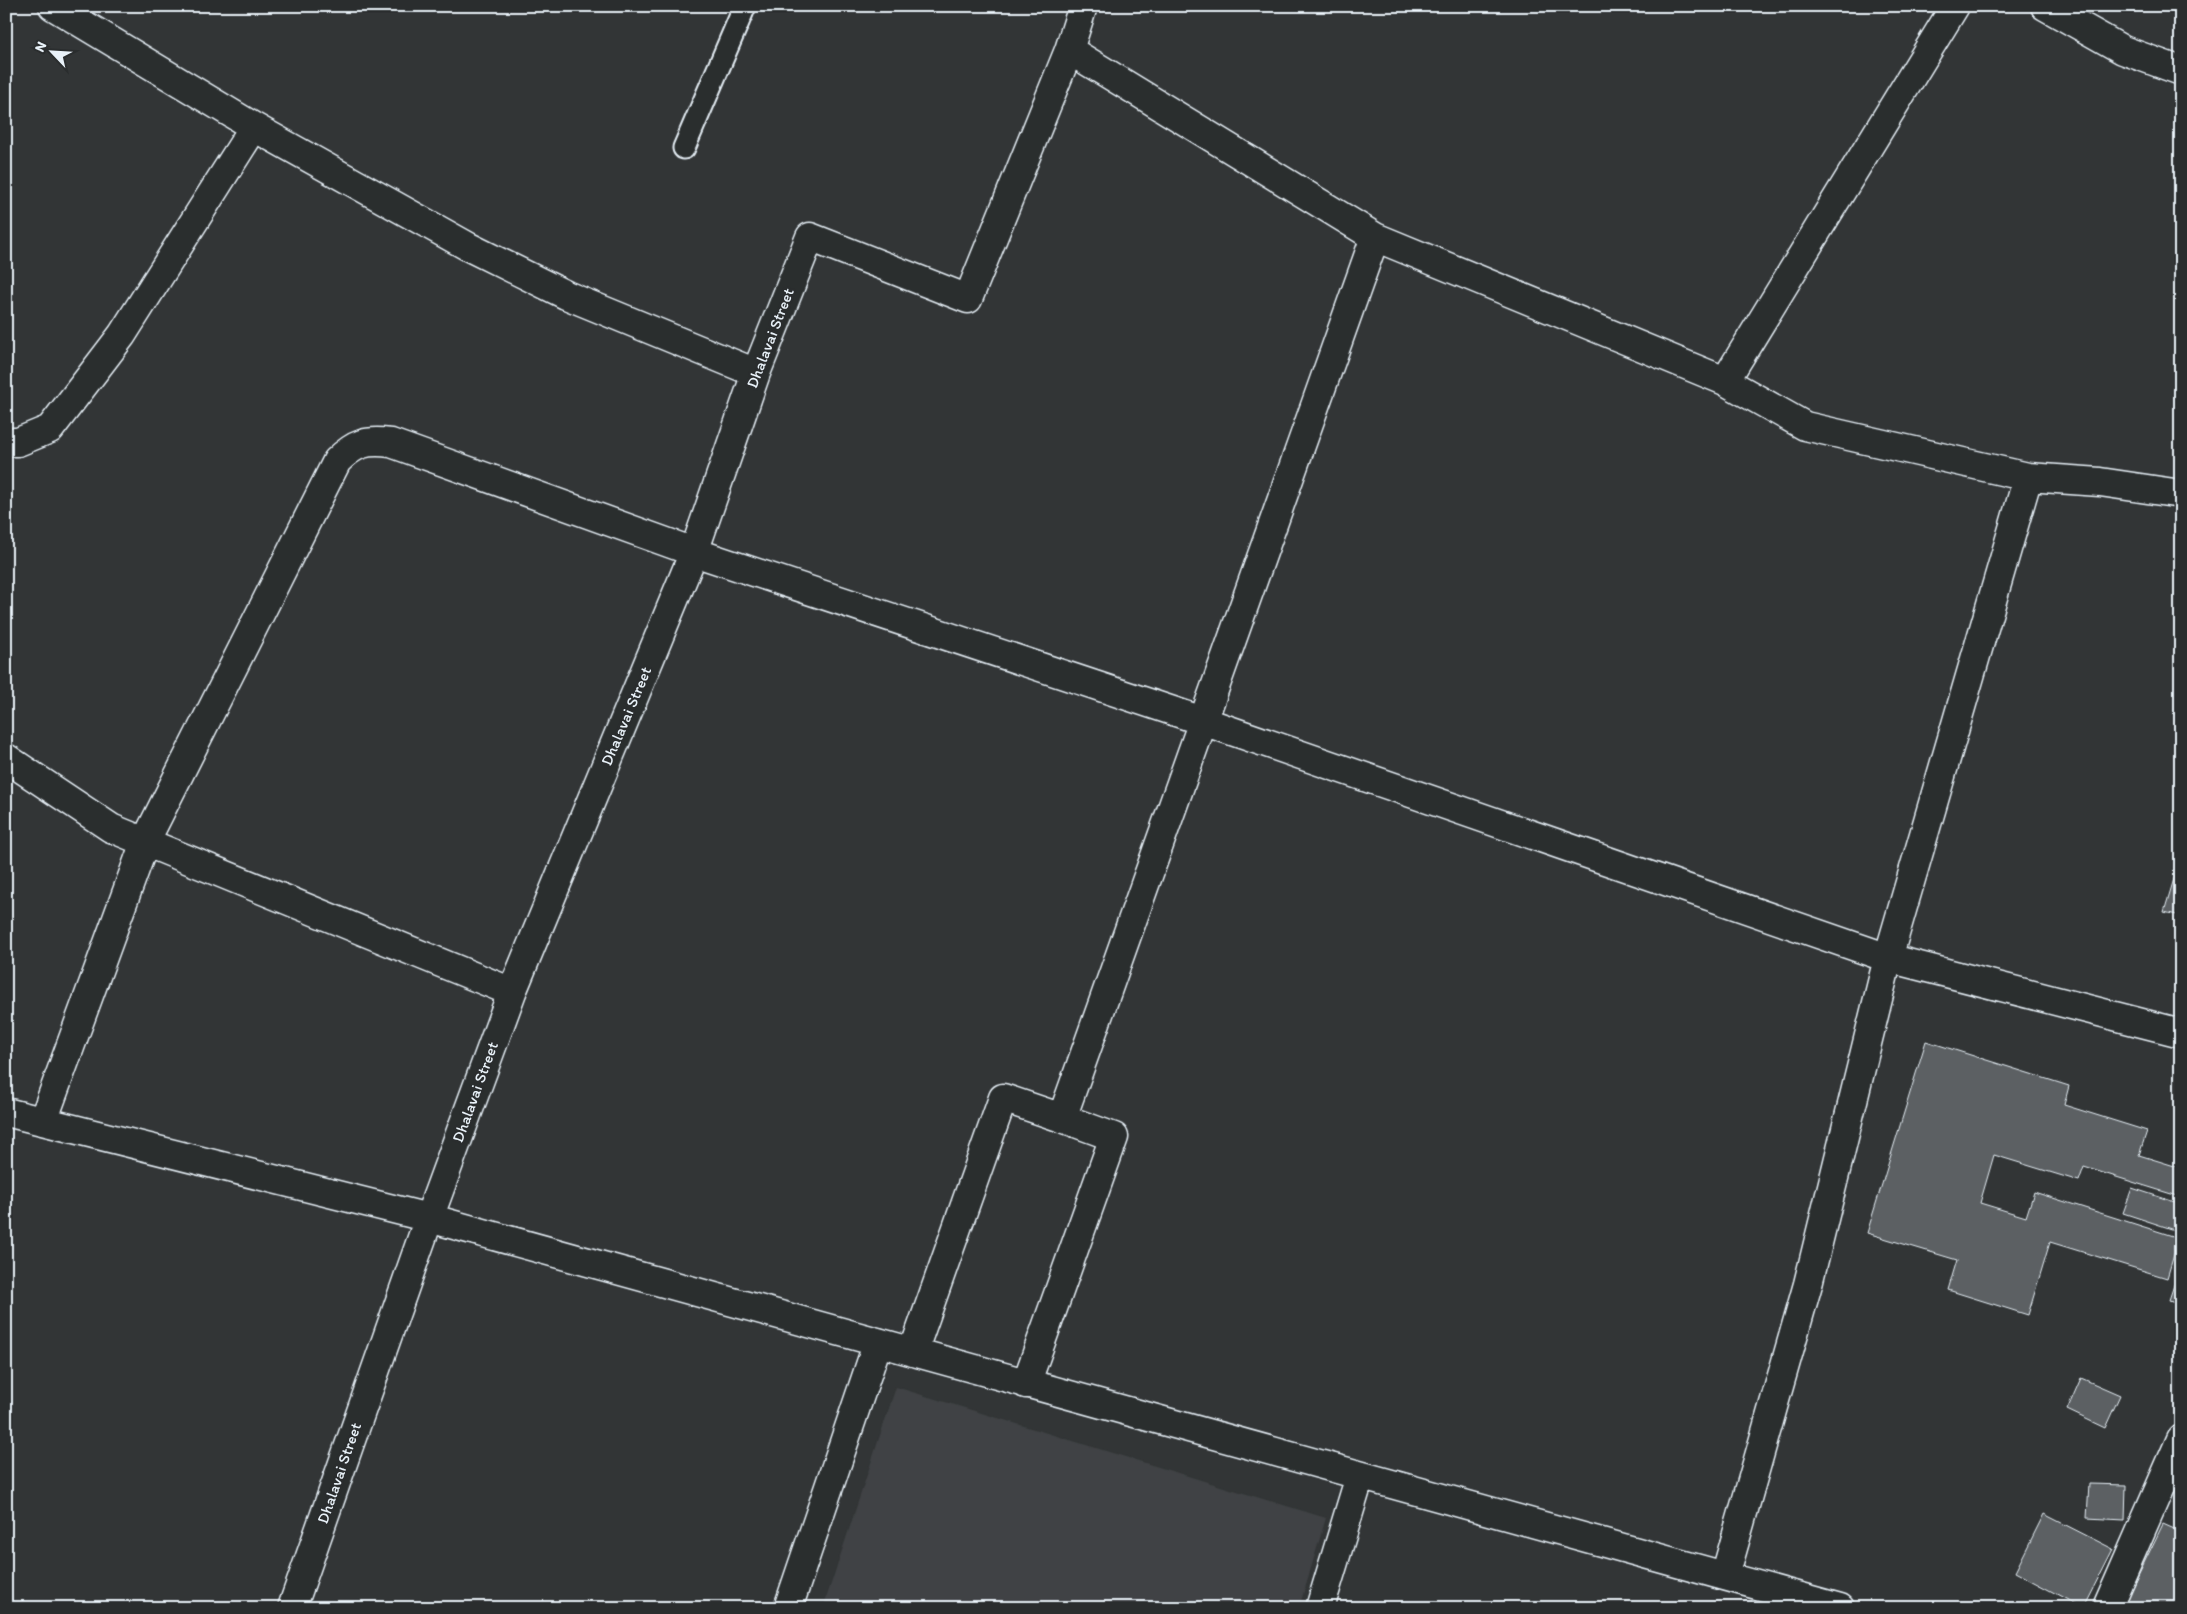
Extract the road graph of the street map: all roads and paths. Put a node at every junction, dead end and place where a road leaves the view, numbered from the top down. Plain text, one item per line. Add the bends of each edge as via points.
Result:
1 (53, 6) edge
2 (745, 6) edge
3 (1083, 6) edge
4 (1955, 6) edge
5 (2045, 6) edge
6 (1069, 50) junction
7 (2181, 71) edge
8 (254, 127) junction
9 (684, 148) dead end
10 (1375, 237) junction
11 (756, 373) junction
12 (1725, 382) junction
13 (6, 442) edge
14 (2028, 477) junction
15 (2181, 494) edge
16 (694, 552) junction
17 (1203, 721) junction
18 (6, 758) edge
19 (145, 842) junction
20 (1888, 958) junction
21 (512, 992) junction
22 (2181, 1033) edge
23 (6, 1112) edge
24 (1062, 1118) junction
25 (43, 1121) junction
26 (428, 1218) junction
27 (878, 1342) junction
28 (913, 1352) junction
29 (1026, 1384) junction
30 (2181, 1439) edge
31 (1360, 1476) junction
32 (1725, 1576) junction
33 (1790, 1601) edge
34 (292, 1608) edge
35 (788, 1608) edge
36 (1320, 1608) edge
37 (1840, 1608) edge
38 (2107, 1608) edge

1 - 8 street
2 - 9 lane
3 - 6 street
4 - 12 street
5 - 7 street via 2123,50
6 - 10 street
6 - 11 street, Dhalavai Street via 968,299 810,237
8 - 11 street via 469,247 566,296
8 - 13 street via 122,335 50,429 18,442
10 - 12 street
10 - 17 street
11 - 16 street, Dhalavai Street
12 - 14 street via 1805,426
14 - 15 street via 2100,482
14 - 20 street
16 - 17 street
16 - 19 street via 391,443 373,440 357,445 338,461
16 - 21 street, Dhalavai Street
17 - 20 street
17 - 24 street
18 - 19 street via 111,828
19 - 21 street
19 - 25 street
20 - 22 street
20 - 32 street via 1808,1284
21 - 26 street, Dhalavai Street
23 - 25 street
24 - 28 street via 1003,1098
24 - 29 street via 1114,1137
25 - 26 street
26 - 27 street
26 - 34 street, Dhalavai Street
27 - 28 street
27 - 35 street
28 - 29 street
29 - 31 street
30 - 38 street
31 - 32 street
31 - 36 street
32 - 33 street
33 - 37 street

